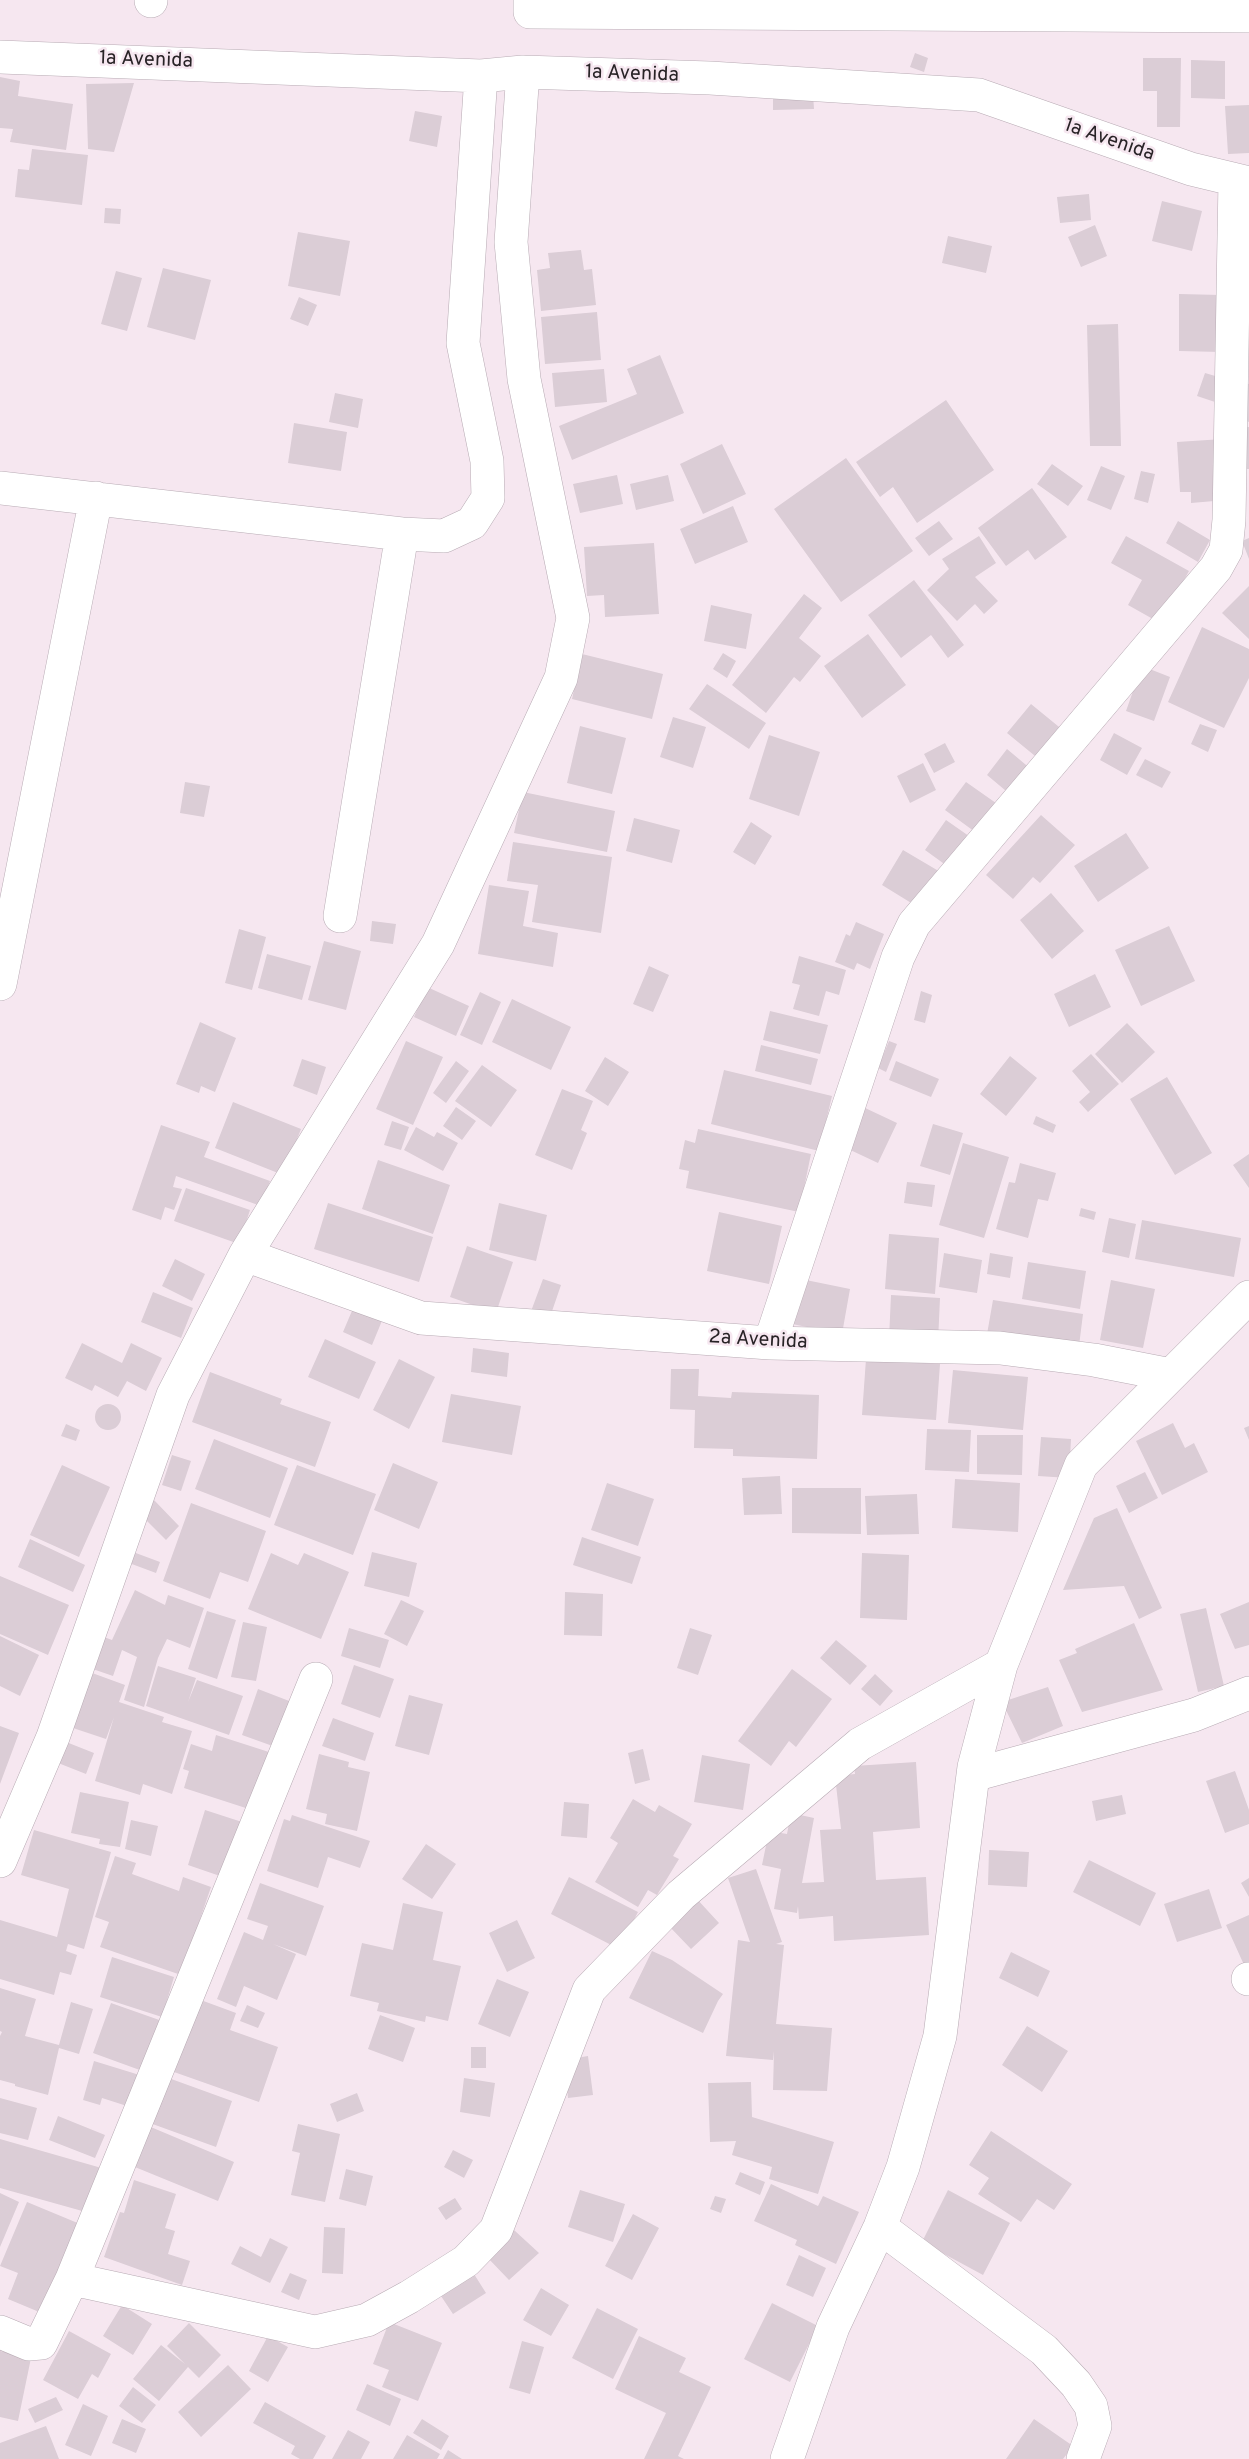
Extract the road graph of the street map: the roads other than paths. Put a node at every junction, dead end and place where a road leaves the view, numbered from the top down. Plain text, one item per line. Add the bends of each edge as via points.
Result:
1 (530, 0) edge
2 (900, 7) edge
3 (1249, 16) edge
4 (0, 57) edge
5 (523, 72) junction
6 (481, 76) junction
7 (1242, 181) edge
8 (0, 488) edge
9 (96, 498) junction
10 (402, 534) junction
11 (340, 916) dead end
12 (0, 984) edge
13 (245, 1255) junction
14 (1249, 1298) edge
15 (770, 1343) junction
16 (1171, 1375) junction
17 (1001, 1665) junction
18 (316, 1679) dead end
19 (1249, 1692) edge
20 (974, 1775) junction
21 (11, 1807) edge
22 (0, 1861) edge
23 (880, 2227) junction
24 (72, 2279) junction
25 (0, 2332) edge
26 (788, 2459) edge
27 (1083, 2459) edge

1 - 2 street via 530,12
2 - 3 street
4 - 6 street, 1a Avenida
5 - 6 street, 1a Avenida
5 - 7 street, 1a Avenida via 710,78 978,95 1191,169
5 - 13 street via 511,242 524,379 573,618 561,678 438,944
6 - 10 street via 463,344 487,461 488,498 472,523 444,536
7 - 15 street via 1226,550 1216,568 914,924 898,957
8 - 9 street
9 - 10 street
9 - 12 street
10 - 11 street
13 - 15 street, 2a Avenida via 421,1318
13 - 21 street via 173,1395 53,1737
14 - 16 street
15 - 16 street, 2a Avenida via 1000,1348
16 - 17 street via 1081,1465
17 - 20 street
17 - 24 street via 860,1744 681,1895 589,1990 496,2230 466,2261 366,2320 315,2332
18 - 24 street
19 - 20 street via 1194,1715
20 - 23 street via 940,2036 903,2167
21 - 22 street
23 - 26 street via 833,2327
23 - 27 street via 1044,2350 1076,2384 1091,2406 1095,2426
24 - 25 street via 41,2343 29,2344

